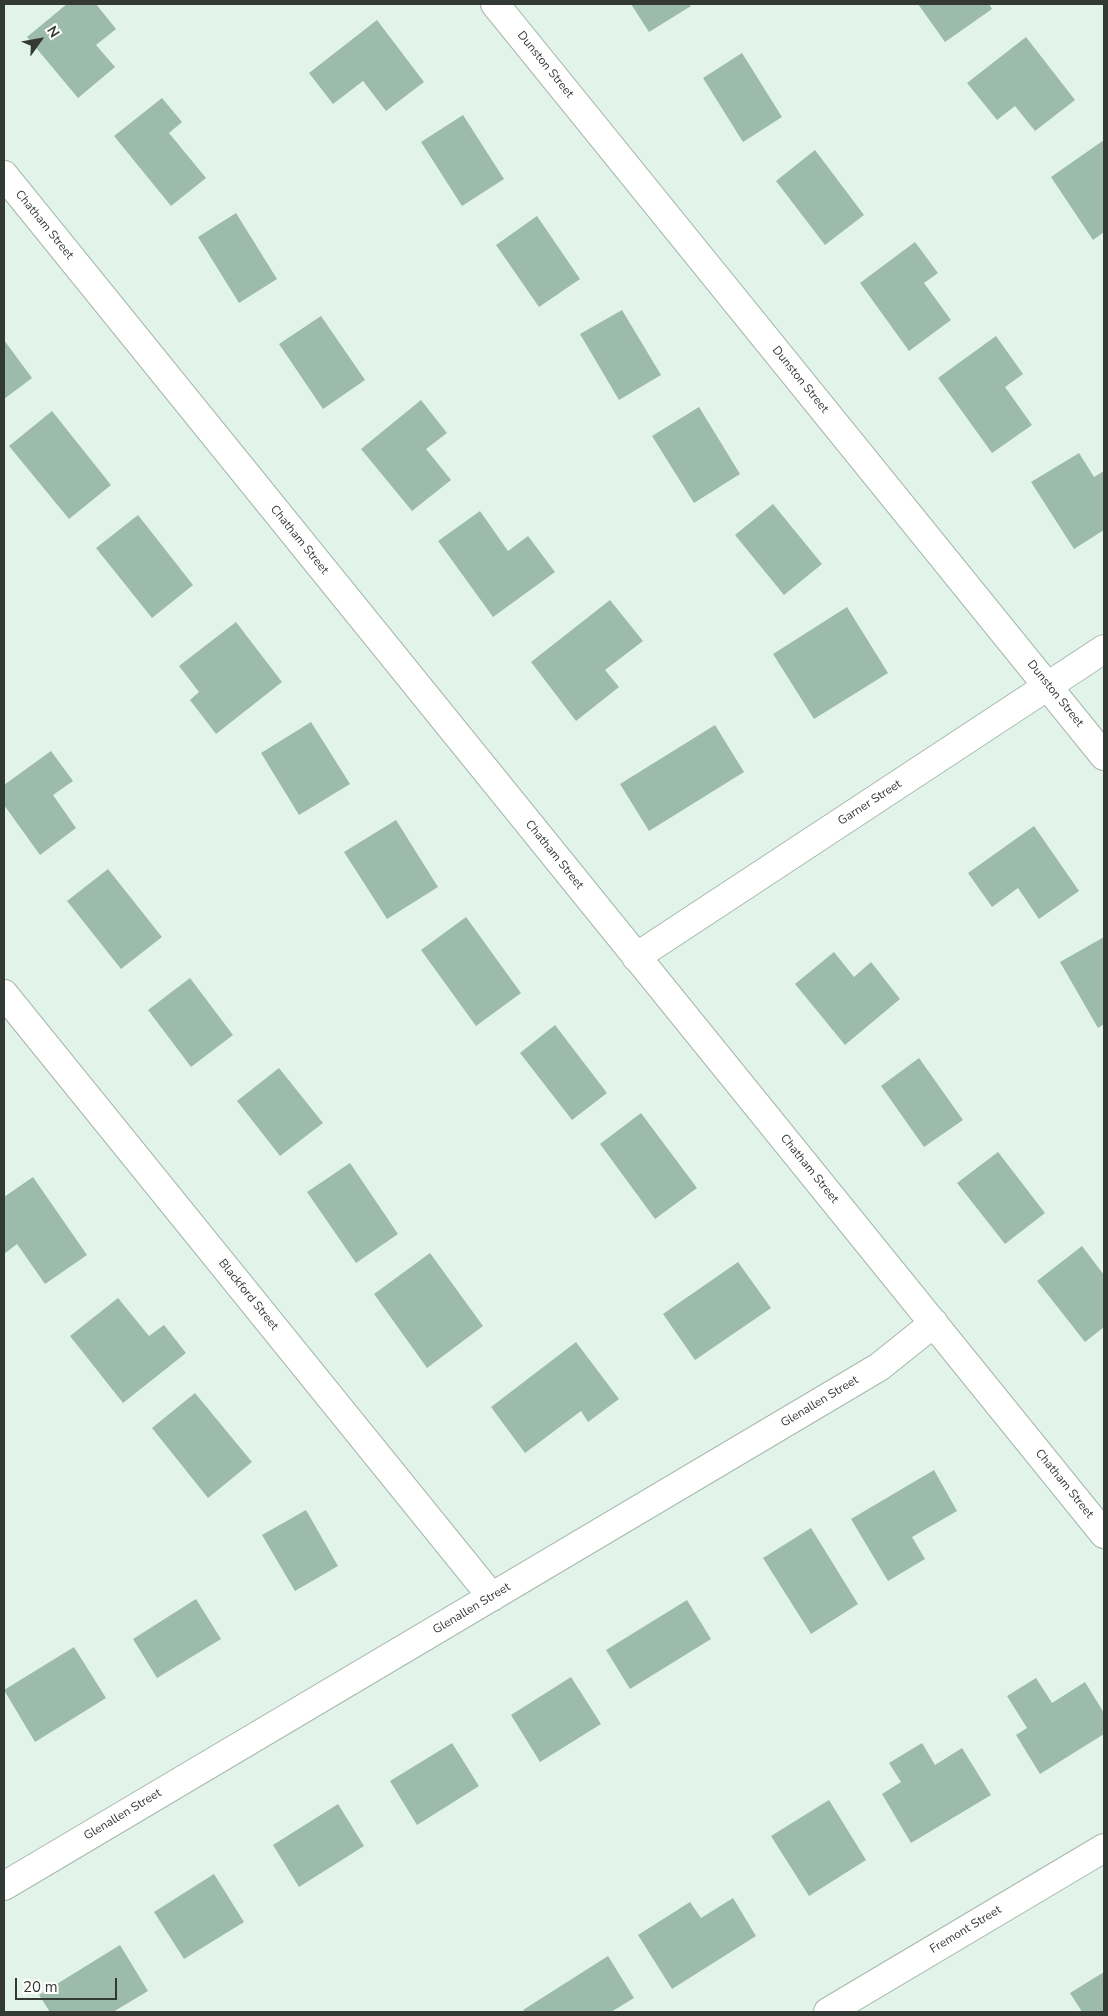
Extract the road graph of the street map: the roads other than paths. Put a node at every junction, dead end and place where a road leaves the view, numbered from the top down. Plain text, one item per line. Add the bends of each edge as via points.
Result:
1 (495, 4) edge
2 (4, 176) edge
3 (1104, 649) edge
4 (1048, 686) junction
5 (1104, 756) edge
6 (636, 956) junction
7 (4, 994) edge
8 (934, 1323) junction
9 (1104, 1534) edge
10 (492, 1597) junction
11 (1104, 1848) edge
12 (4, 1886) edge
13 (828, 2012) edge

1 - 4 street, Dunston Street
2 - 6 street, Chatham Street
3 - 4 street, Garner Street
4 - 5 street, Dunston Street
4 - 6 street, Garner Street
6 - 8 street, Chatham Street
7 - 10 street, Blackford Street
8 - 9 street, Chatham Street
8 - 10 street, Glenallen Street via 878,1367
10 - 12 street, Glenallen Street
11 - 13 street, Fremont Street

